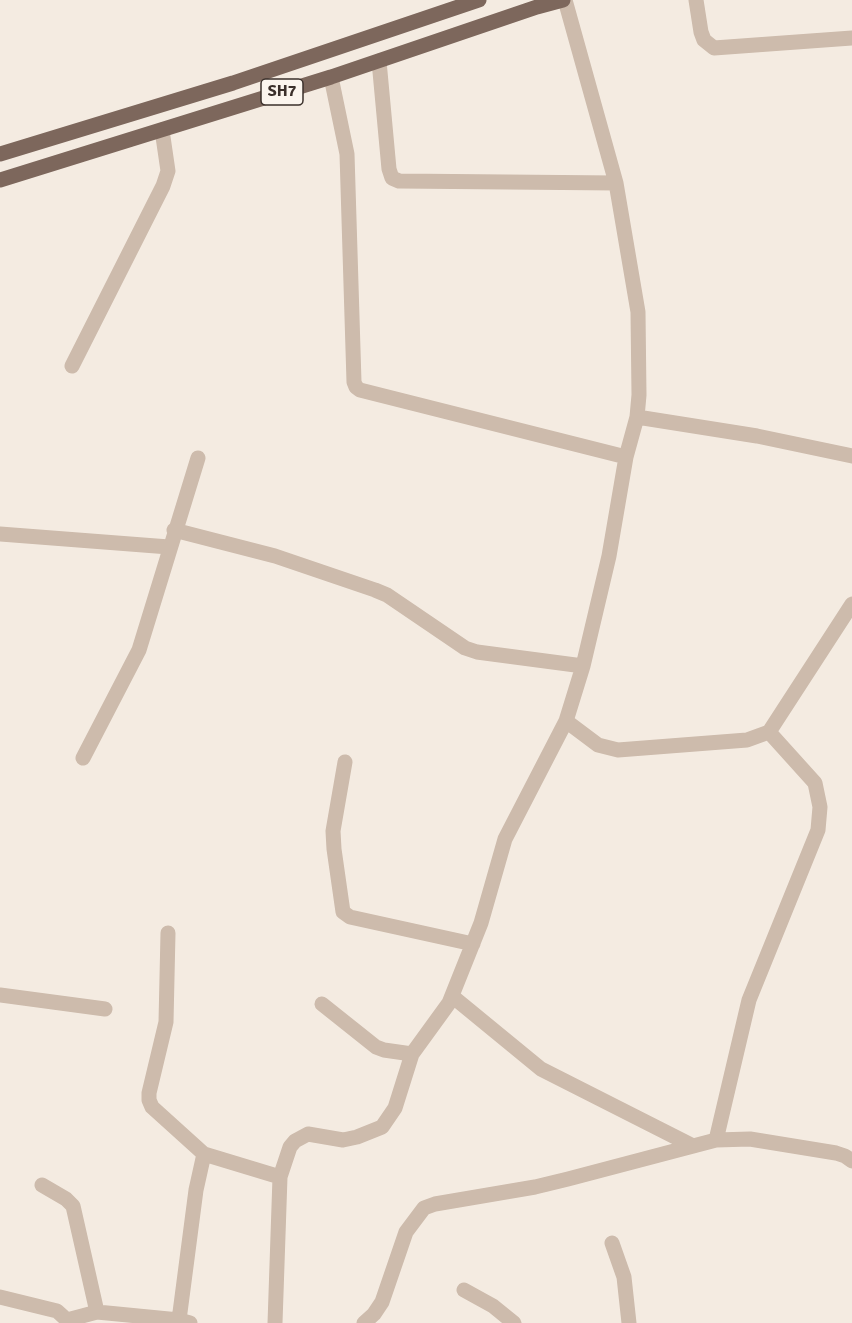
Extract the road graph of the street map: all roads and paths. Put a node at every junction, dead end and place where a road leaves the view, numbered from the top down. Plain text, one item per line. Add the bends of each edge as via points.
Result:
1 (479, 0) edge
2 (564, 0) edge
3 (696, 0) edge
4 (852, 38) edge
5 (379, 61) junction
6 (332, 77) junction
7 (162, 130) junction
8 (0, 154) edge
9 (0, 180) edge
10 (616, 183) junction
11 (72, 366) dead end
12 (637, 417) junction
13 (852, 456) edge
14 (626, 457) junction
15 (198, 458) dead end
16 (174, 531) junction
17 (0, 534) edge
18 (169, 548) junction
19 (852, 604) edge
20 (583, 666) junction
21 (566, 721) junction
22 (769, 732) junction
23 (83, 758) dead end
24 (345, 762) dead end
25 (168, 933) dead end
26 (473, 944) junction
27 (0, 995) edge
28 (452, 996) junction
29 (322, 1004) dead end
30 (105, 1009) dead end
31 (412, 1054) junction
32 (716, 1140) junction
33 (693, 1146) junction
34 (204, 1154) junction
35 (852, 1161) edge
36 (280, 1177) junction
37 (42, 1185) dead end
38 (612, 1243) dead end
39 (464, 1290) dead end
40 (0, 1297) edge
41 (97, 1312) junction
42 (67, 1321) edge
43 (184, 1322) edge
44 (275, 1323) edge
45 (364, 1323) edge
46 (514, 1323) edge
47 (630, 1323) edge

1 - 8 main road, SH7
2 - 5 main road, SH7
2 - 10 street
3 - 4 street via 704,40 714,48
5 - 6 main road, SH7
5 - 10 street via 392,178
6 - 7 main road, SH7
6 - 14 street via 347,154 357,387
7 - 9 main road, SH7
7 - 11 street via 168,161 163,186
10 - 12 street via 638,312
12 - 13 street
12 - 14 street
14 - 20 street via 609,556
15 - 16 street
16 - 18 street
16 - 20 street via 275,556 375,590 477,652
17 - 18 street
18 - 23 street via 139,650
19 - 22 street
20 - 21 street
21 - 22 street via 598,745 618,750 747,740
21 - 26 street via 505,838
22 - 32 street via 815,783 820,807 818,830 749,1000
24 - 26 street via 333,831 343,912 350,917
25 - 34 street via 166,1022 149,1100 157,1113
26 - 28 street
27 - 30 street
28 - 31 street
28 - 33 street via 541,1070
29 - 31 street via 376,1047
31 - 36 street via 395,1108 382,1127 343,1140 302,1136 290,1147
32 - 33 street
32 - 35 street via 761,1140 836,1153
33 - 45 street via 535,1187 424,1208 406,1232 382,1302
34 - 36 street
34 - 43 street via 196,1190
36 - 44 street
37 - 41 street via 73,1206
38 - 47 street via 624,1277
39 - 46 street
40 - 42 street via 57,1311
41 - 42 street
41 - 43 street

